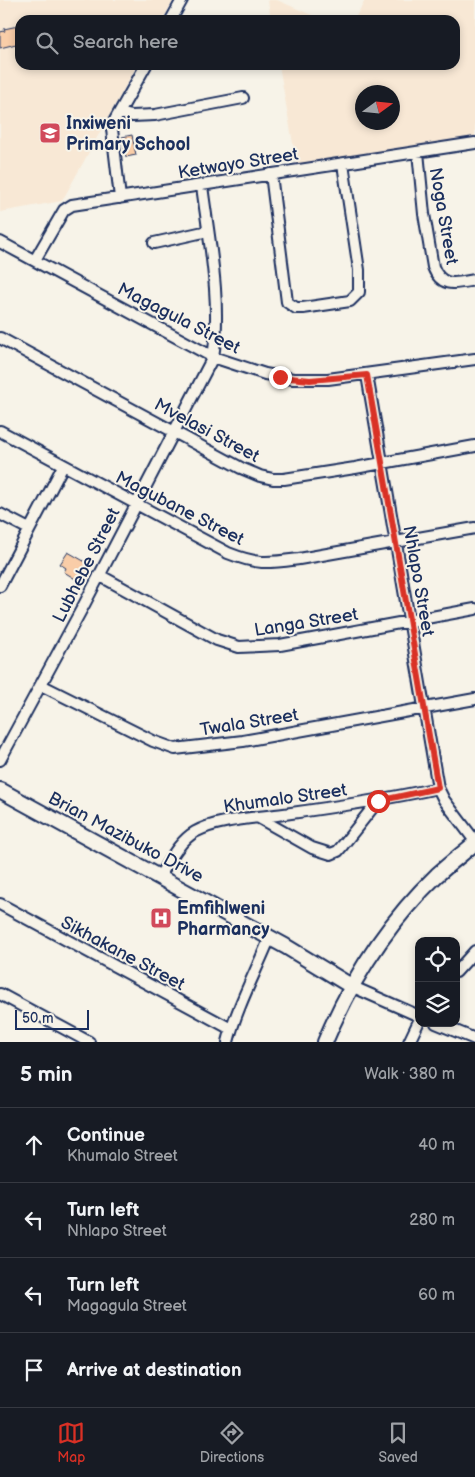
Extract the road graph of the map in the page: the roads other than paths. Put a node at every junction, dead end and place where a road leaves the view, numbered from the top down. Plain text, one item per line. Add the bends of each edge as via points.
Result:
1 (182, 0) edge
2 (174, 15) edge
3 (143, 70) edge
4 (244, 98) dead end
5 (119, 113) junction
6 (475, 143) edge
7 (418, 152) junction
8 (343, 164) junction
9 (271, 174) junction
10 (202, 186) junction
11 (120, 198) junction
12 (208, 231) junction
13 (0, 242) edge
14 (154, 244) dead end
15 (35, 260) junction
16 (475, 280) edge
17 (0, 338) edge
18 (213, 357) junction
19 (475, 359) edge
20 (367, 375) junction
21 (0, 431) edge
22 (173, 432) junction
23 (475, 446) edge
24 (382, 462) junction
25 (63, 466) junction
26 (136, 503) junction
27 (0, 514) edge
28 (475, 528) edge
29 (29, 529) junction
30 (395, 542) junction
31 (99, 575) junction
32 (0, 586) edge
33 (475, 609) edge
34 (409, 620) junction
35 (41, 685) junction
36 (475, 699) edge
37 (424, 708) junction
38 (0, 760) edge
39 (438, 788) junction
40 (0, 790) edge
41 (378, 801) junction
42 (259, 818) junction
43 (475, 842) edge
44 (160, 877) junction
45 (0, 904) edge
46 (270, 937) junction
47 (475, 951) edge
48 (464, 963) junction
49 (475, 967) edge
50 (460, 968) edge
51 (351, 986) junction
52 (0, 994) edge
53 (415, 1014) edge
54 (416, 1027) edge
55 (445, 1027) edge
56 (232, 1029) junction
57 (475, 1041) edge
58 (89, 1042) edge
59 (228, 1042) edge
60 (325, 1042) edge
61 (409, 1042) edge

1 - 2 street
3 - 5 street
4 - 5 street via 155,115
5 - 11 street via 112,129
6 - 7 street, Ketwayo Street
7 - 8 street, Ketwayo Street
7 - 16 street, Noga Street via 424,214 436,274 447,283
8 - 9 street, Ketwayo Street
8 - 9 street via 359,270 359,292 350,301 303,308 291,306 286,296
9 - 10 street, Ketwayo Street
10 - 11 street, Ketwayo Street
10 - 12 street
11 - 15 street, Ketwayo Street via 68,207
12 - 14 street
12 - 18 street via 216,324
13 - 15 street, Magagula Street
15 - 18 street, Magagula Street
17 - 22 street, Mvelasi Street
18 - 20 street, Magagula Street via 248,370 293,379 328,380
18 - 22 street, Lubhebe Street
19 - 20 street, Magagula Street
20 - 24 street, Nhlapo Street
21 - 25 street, Magubane Street
22 - 24 street, Mvelasi Street via 241,468 272,479
22 - 26 street, Lubhebe Street
23 - 24 street, Mvelasi Street
24 - 30 street, Nhlapo Street
25 - 26 street, Magubane Street
25 - 29 street
26 - 30 street, Magubane Street via 249,561 299,559
26 - 31 street, Lubhebe Street
27 - 29 street
28 - 30 street, Magubane Street
29 - 32 street
30 - 34 street, Nhlapo Street
31 - 34 street, Langa Street via 217,640 239,647 280,645
31 - 35 street, Lubhebe Street
33 - 34 street, Langa Street
34 - 37 street, Nhlapo Street
35 - 37 street, Twala Street via 153,741 176,749 243,741
35 - 38 street, Lubhebe Street
36 - 37 street, Twala Street
37 - 39 street, Nhlapo Street
39 - 41 street, Khumalo Street
39 - 43 street, Nhlapo Street
40 - 44 street, Brian Mazibuko Drive
41 - 42 street, Khumalo Street
41 - 42 street via 343,846 331,854 312,848
42 - 44 street, Khumalo Street via 232,821 194,833 184,841
43 - 51 street via 410,904
44 - 46 street, Brian Mazibuko Drive
45 - 56 street, Sikhakane Street
46 - 51 street, Brian Mazibuko Drive
46 - 56 street
47 - 48 street
48 - 49 street
48 - 50 street
51 - 53 street, Brian Mazibuko Drive
51 - 60 street
52 - 58 street
54 - 61 street
55 - 57 street
56 - 59 street

